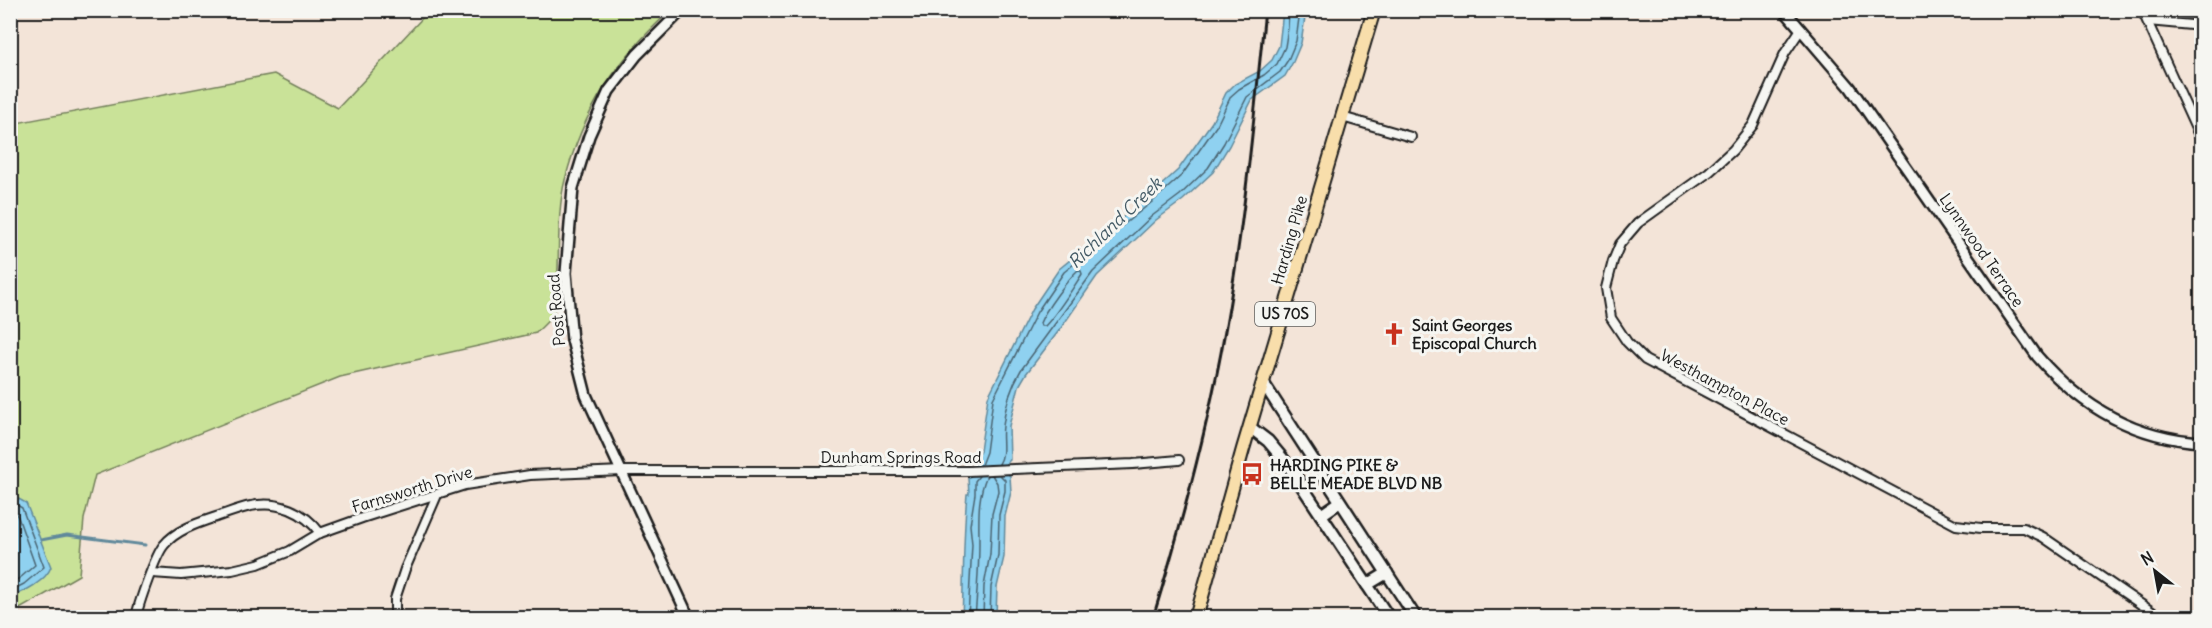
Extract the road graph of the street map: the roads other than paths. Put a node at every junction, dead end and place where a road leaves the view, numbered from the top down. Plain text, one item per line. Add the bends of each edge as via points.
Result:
1 (682, 10) edge
2 (1374, 10) edge
3 (1784, 10) edge
4 (2142, 10) edge
5 (2148, 21) junction
6 (2202, 26) edge
7 (1801, 29) junction
8 (1342, 117) junction
9 (1410, 137) dead end
10 (2202, 142) edge
11 (1264, 384) junction
12 (1251, 428) junction
13 (2202, 442) edge
14 (1179, 460) dead end
15 (622, 471) junction
16 (437, 495) junction
17 (1340, 502) junction
18 (1321, 515) junction
19 (320, 533) junction
20 (152, 573) junction
21 (1387, 573) junction
22 (1367, 585) junction
23 (136, 618) edge
24 (395, 618) edge
25 (689, 618) edge
26 (1196, 618) edge
27 (1389, 618) edge
28 (1416, 618) edge
29 (2161, 618) edge

1 - 15 street, Post Road via 637,55 609,91 588,136 573,188 566,273 572,340 586,395
2 - 8 main road, Harding Pike / US 70S
3 - 7 street, Lynnwood Terrace
4 - 5 street
5 - 6 street
5 - 10 street
7 - 13 street, Lynnwood Terrace via 1850,87 2037,356 2058,380 2111,417 2145,431
7 - 29 street, Westhampton Place via 1785,53 1753,125 1733,150 1638,223 1620,244 1606,288 1611,318 1645,360 1956,525 2024,528 2043,537
8 - 9 street
8 - 11 main road, Harding Pike / US 70S
11 - 12 main road, Harding Pike / US 70S
11 - 17 main road
12 - 18 main road via 1288,465
12 - 26 main road, Harding Pike / US 70S
14 - 15 street, Dunham Springs Road via 968,471
15 - 16 street, Farnsworth Drive via 532,475 465,485
15 - 25 street, Post Road
16 - 19 street, Farnsworth Drive
16 - 24 street via 405,569 395,599
17 - 18 main road
17 - 21 main road
18 - 22 main road
19 - 20 street, Farnsworth Drive via 258,564 173,576
19 - 20 street via 298,512 253,505 178,534 162,546
20 - 23 street
21 - 22 main road
21 - 28 main road
22 - 27 main road

